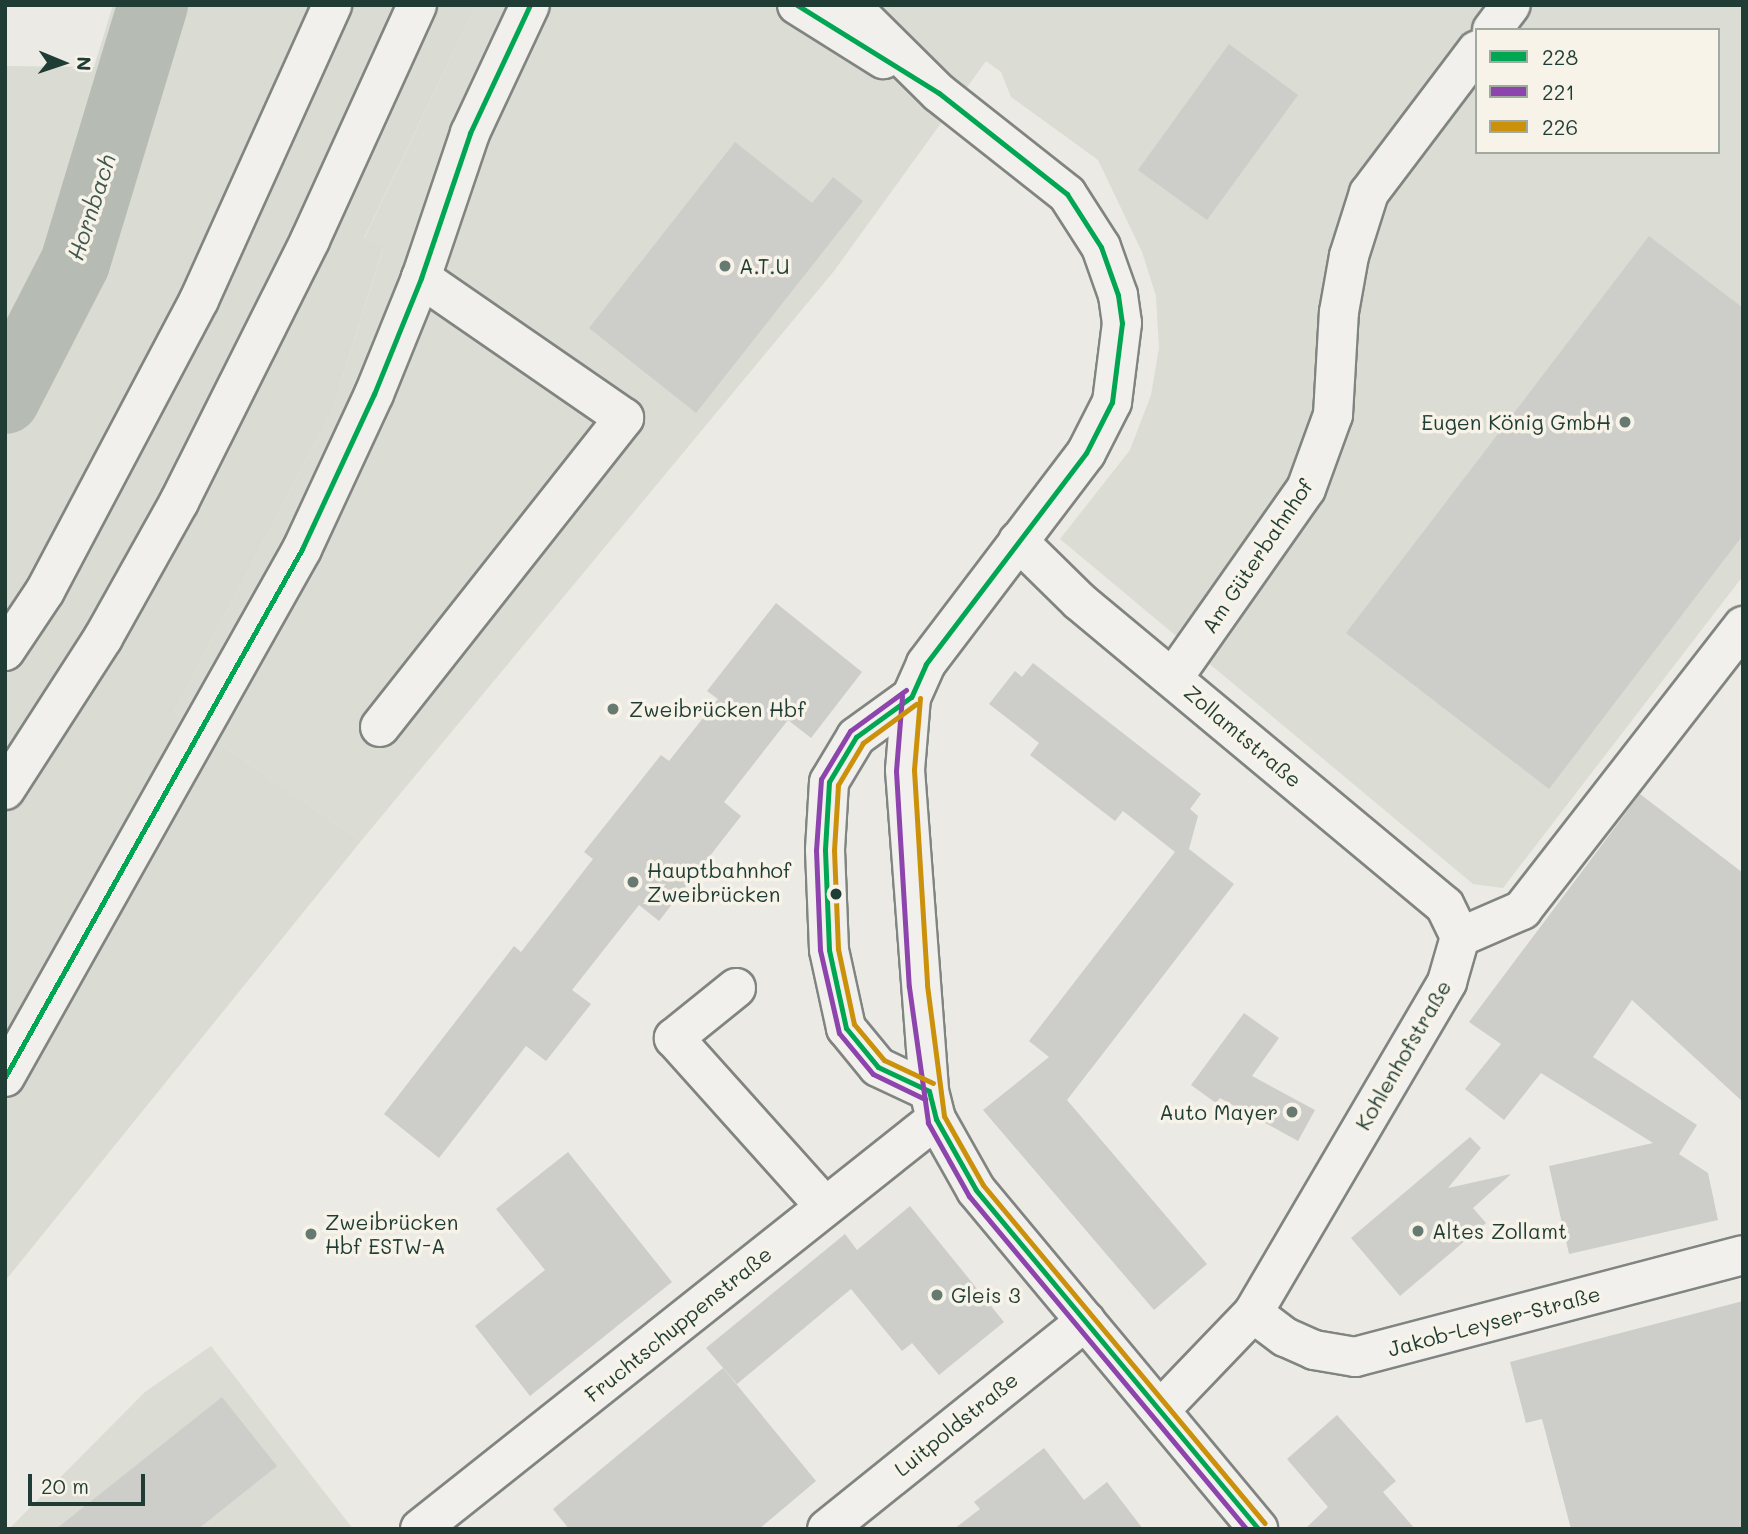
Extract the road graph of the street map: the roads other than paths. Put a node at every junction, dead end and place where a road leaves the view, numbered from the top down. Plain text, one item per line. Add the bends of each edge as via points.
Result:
1 (332, 5) edge
2 (417, 5) edge
3 (530, 5) edge
4 (797, 5) edge
5 (850, 5) edge
6 (1511, 5) edge
7 (1494, 28) edge
8 (1475, 53) edge
9 (939, 93) junction
10 (421, 278) junction
11 (1018, 541) junction
12 (1743, 626) edge
13 (5, 651) edge
14 (1173, 678) junction
15 (911, 697) junction
16 (380, 727) dead end
17 (5, 790) edge
18 (1461, 937) junction
19 (736, 988) dead end
20 (5, 1077) edge
21 (933, 1105) junction
22 (825, 1206) junction
23 (1743, 1255) edge
24 (1253, 1313) junction
25 (1086, 1321) junction
26 (1160, 1410) junction
27 (420, 1529) edge
28 (827, 1529) edge
29 (1258, 1529) edge

1 - 13 main road via 199,300 45,591
2 - 17 main road via 310,240 179,502 103,638
3 - 10 main road via 470,133
4 - 9 main road
5 - 9 main road
6 - 7 main road
8 - 14 main road, Am Güterbahnhof via 1369,193 1349,256 1339,312 1333,415 1306,489
9 - 11 main road via 1067,194 1101,247 1118,295 1121,345 1112,402 1086,453
10 - 16 main road via 624,418
10 - 20 main road via 374,394 302,549
11 - 14 main road, Zollamtstraße via 1079,601
11 - 15 main road via 926,664
12 - 18 main road via 1522,910
14 - 18 main road, Zollamtstraße via 1445,906
15 - 21 main road via 905,770
15 - 21 main road via 856,737 829,782 825,850 829,938 846,1028 878,1067
18 - 24 main road, Kohlenhofstraße via 1447,982
19 - 22 main road via 674,1038
21 - 22 main road, Fruchtschuppenstraße
21 - 25 main road via 976,1190
22 - 27 main road, Fruchtschuppenstraße
23 - 24 main road, Jakob-Leyser-Straße via 1355,1357 1314,1350 1285,1337
24 - 26 main road, Kohlenhofstraße
25 - 26 main road
25 - 28 main road, Luitpoldstraße
26 - 29 main road

